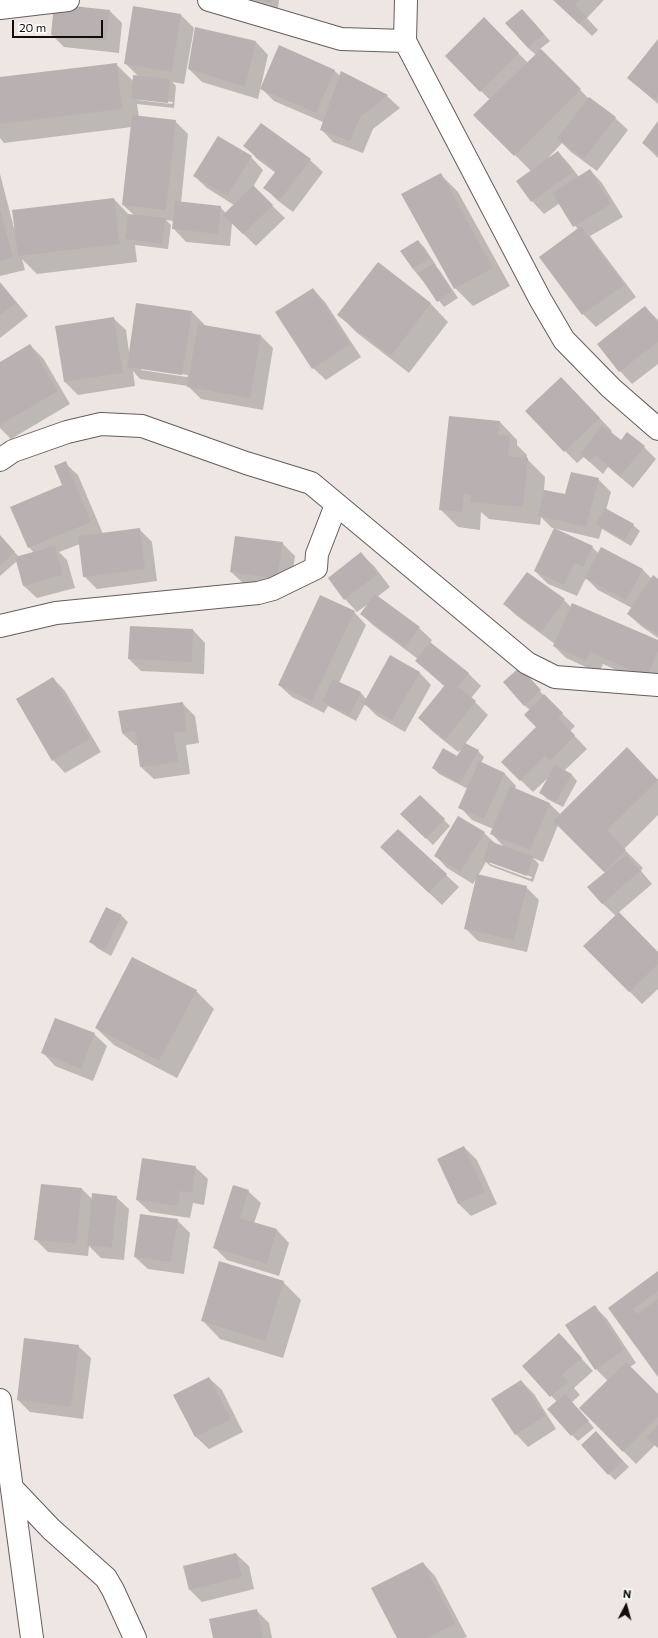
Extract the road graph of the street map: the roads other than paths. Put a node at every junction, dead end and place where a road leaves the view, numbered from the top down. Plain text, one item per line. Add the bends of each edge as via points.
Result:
1 (68, 0) edge
2 (209, 0) edge
3 (406, 0) edge
4 (0, 8) edge
5 (405, 41) junction
6 (658, 429) edge
7 (0, 460) edge
8 (336, 504) junction
9 (0, 626) edge
10 (658, 685) edge
11 (0, 1400) edge
12 (13, 1489) junction
13 (32, 1638) edge
14 (135, 1638) edge

1 - 4 street
2 - 5 street via 341,39
3 - 5 street
5 - 6 street via 536,292 564,340 611,388
7 - 8 street via 13,451 67,432 102,424 142,426 311,483
8 - 9 street via 317,554 316,568 273,590 56,613
8 - 10 street via 527,663 555,677
11 - 12 street
12 - 13 street
12 - 14 street via 51,1529 106,1578

